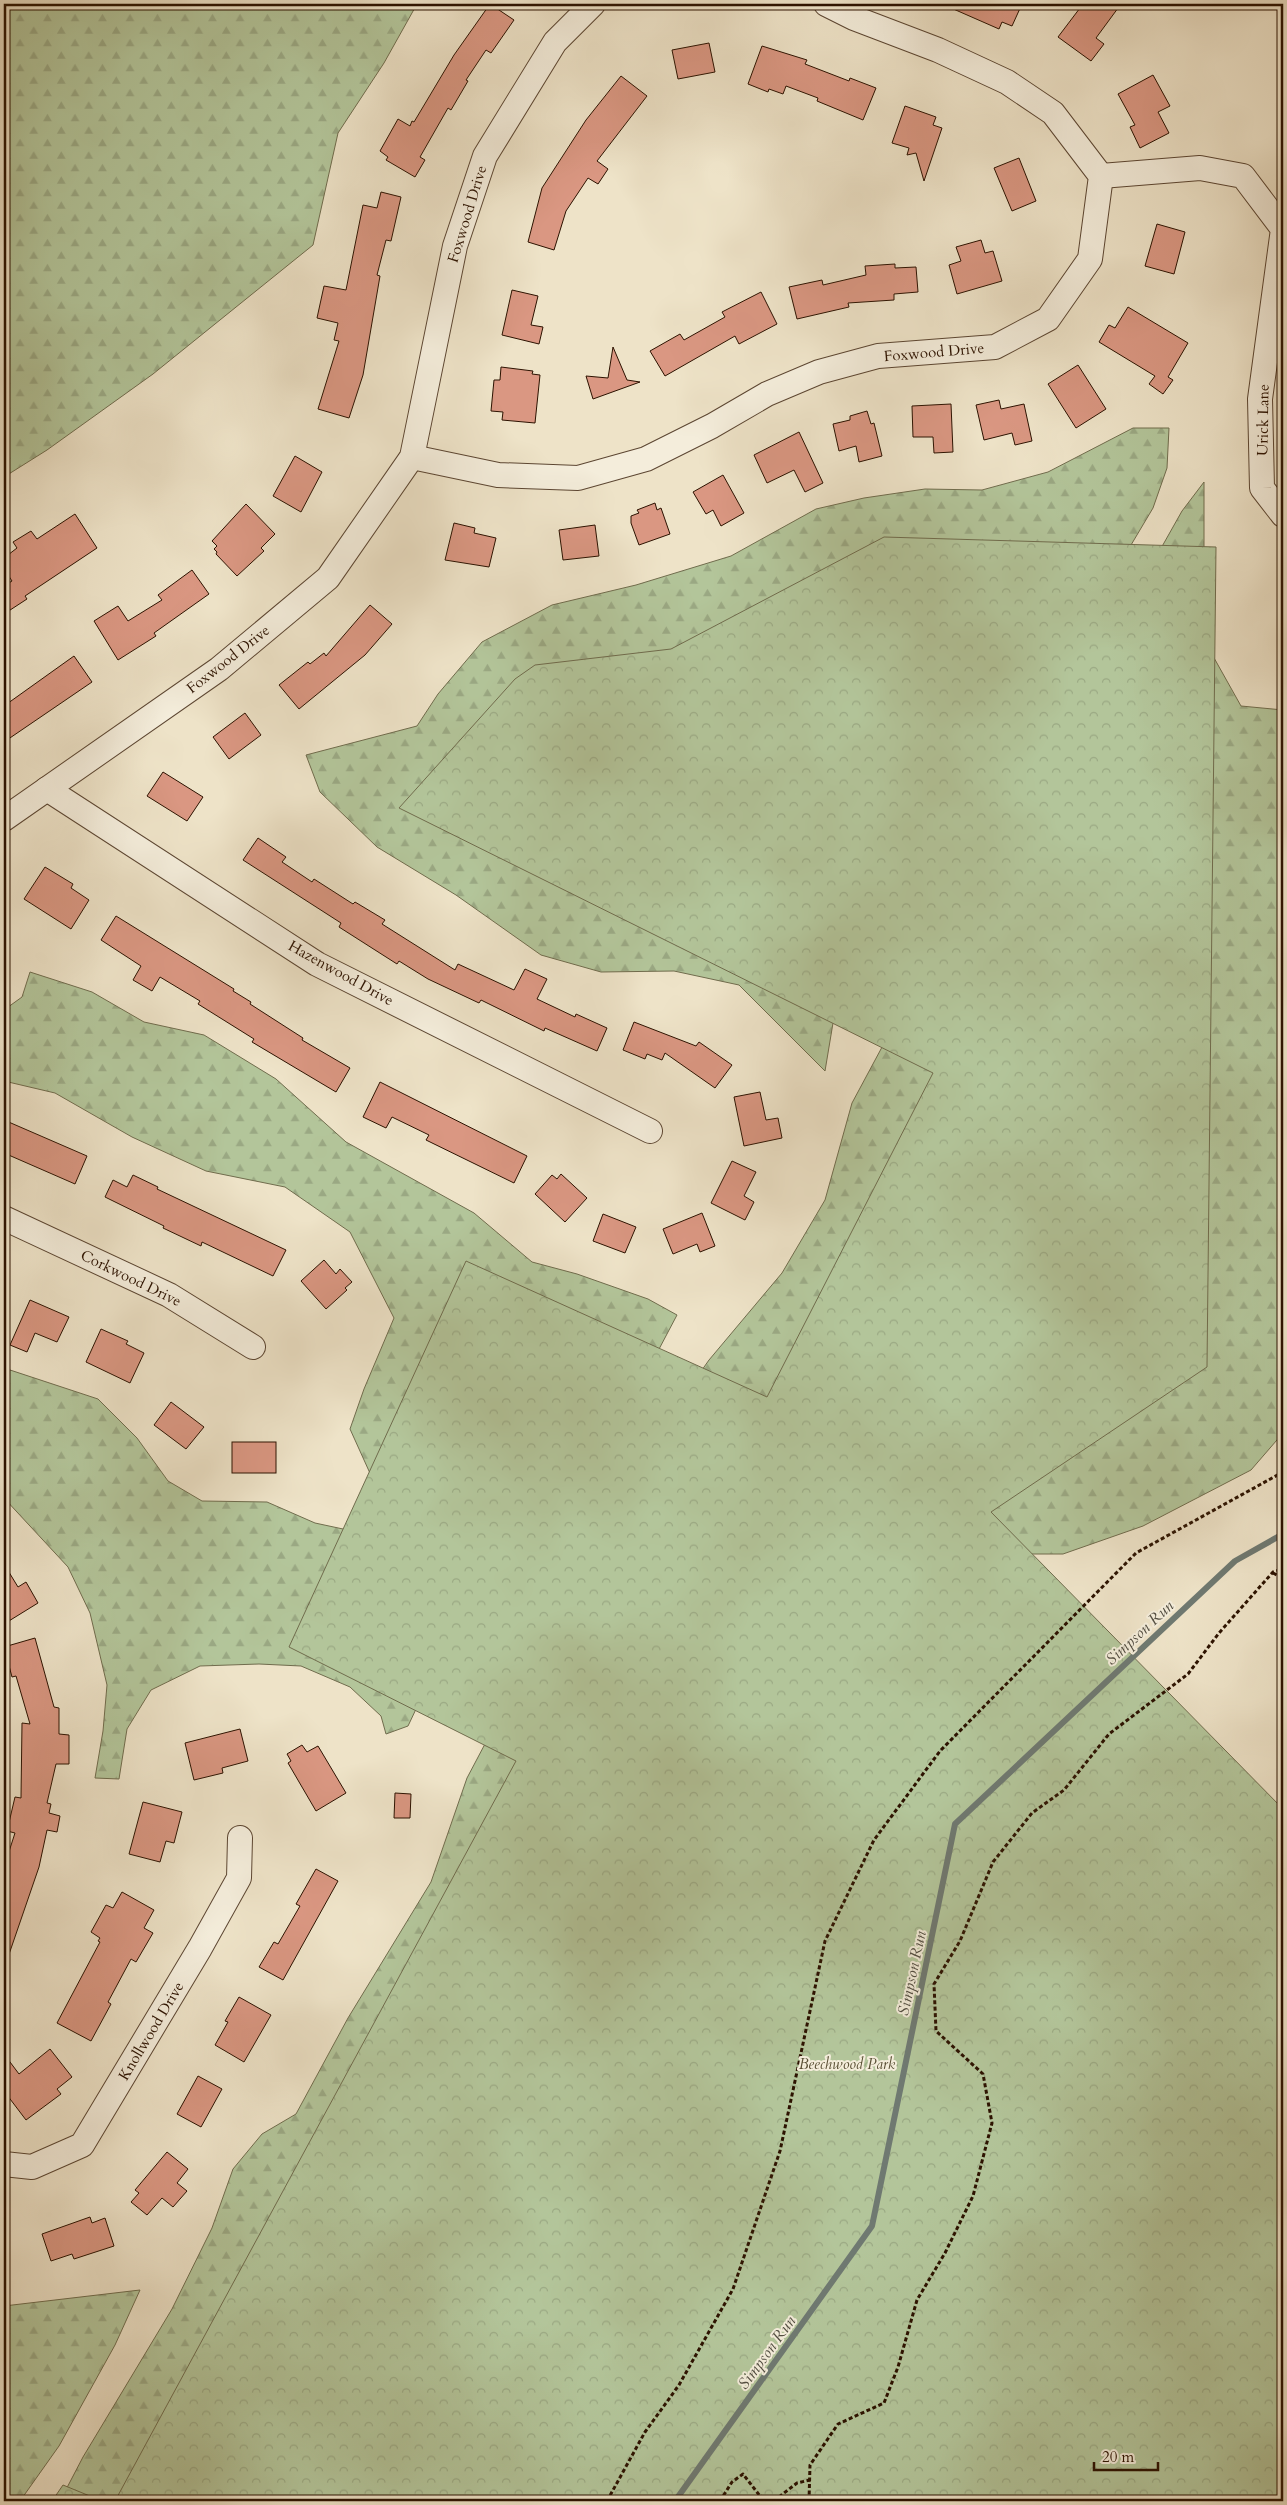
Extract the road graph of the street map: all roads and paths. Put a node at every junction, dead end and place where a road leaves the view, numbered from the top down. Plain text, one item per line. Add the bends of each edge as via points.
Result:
1 (593, 4) edge
2 (826, 4) edge
3 (1102, 176) junction
4 (412, 456) junction
5 (1283, 515) edge
6 (47, 789) junction
7 (4, 819) edge
8 (650, 1131) dead end
9 (4, 1218) edge
10 (253, 1347) dead end
11 (1283, 1472) edge
12 (1283, 1569) edge
13 (1272, 1572) junction
14 (1283, 1578) edge
15 (240, 1838) dead end
16 (4, 2164) edge
17 (810, 2480) junction
18 (608, 2501) edge
19 (720, 2501) edge
20 (809, 2501) edge

1 - 4 street, Foxwood Drive via 555,42 485,156 455,246
2 - 3 street via 1007,82 1053,112
3 - 4 street, Foxwood Drive via 1090,259 1048,319 995,347 878,356 819,372 767,394 646,459 578,478 498,475
3 - 5 street, Urick Lane via 1200,168 1243,176 1283,229 1260,398 1262,488
4 - 6 street, Foxwood Drive via 328,578 219,669
6 - 7 street, Foxwood Drive
6 - 8 street, Hazenwood Drive via 317,964
9 - 10 street, Corkwood Drive via 169,1295
11 - 18 path via 1136,1553 940,1751 874,1840 825,1941 780,2151 733,2289 680,2385 645,2432
12 - 13 path
13 - 14 path
13 - 17 path via 1219,1632 1188,1674 1109,1734 1064,1790 1032,1813 993,1862 960,1941 934,1984 936,2031 982,2074 992,2123 973,2196 917,2300 884,2403 838,2424 810,2465
15 - 16 street, Knollwood Drive via 239,1878 82,2145 32,2167
17 - 19 path via 797,2483 775,2500 760,2496 743,2474 732,2482
17 - 20 path

